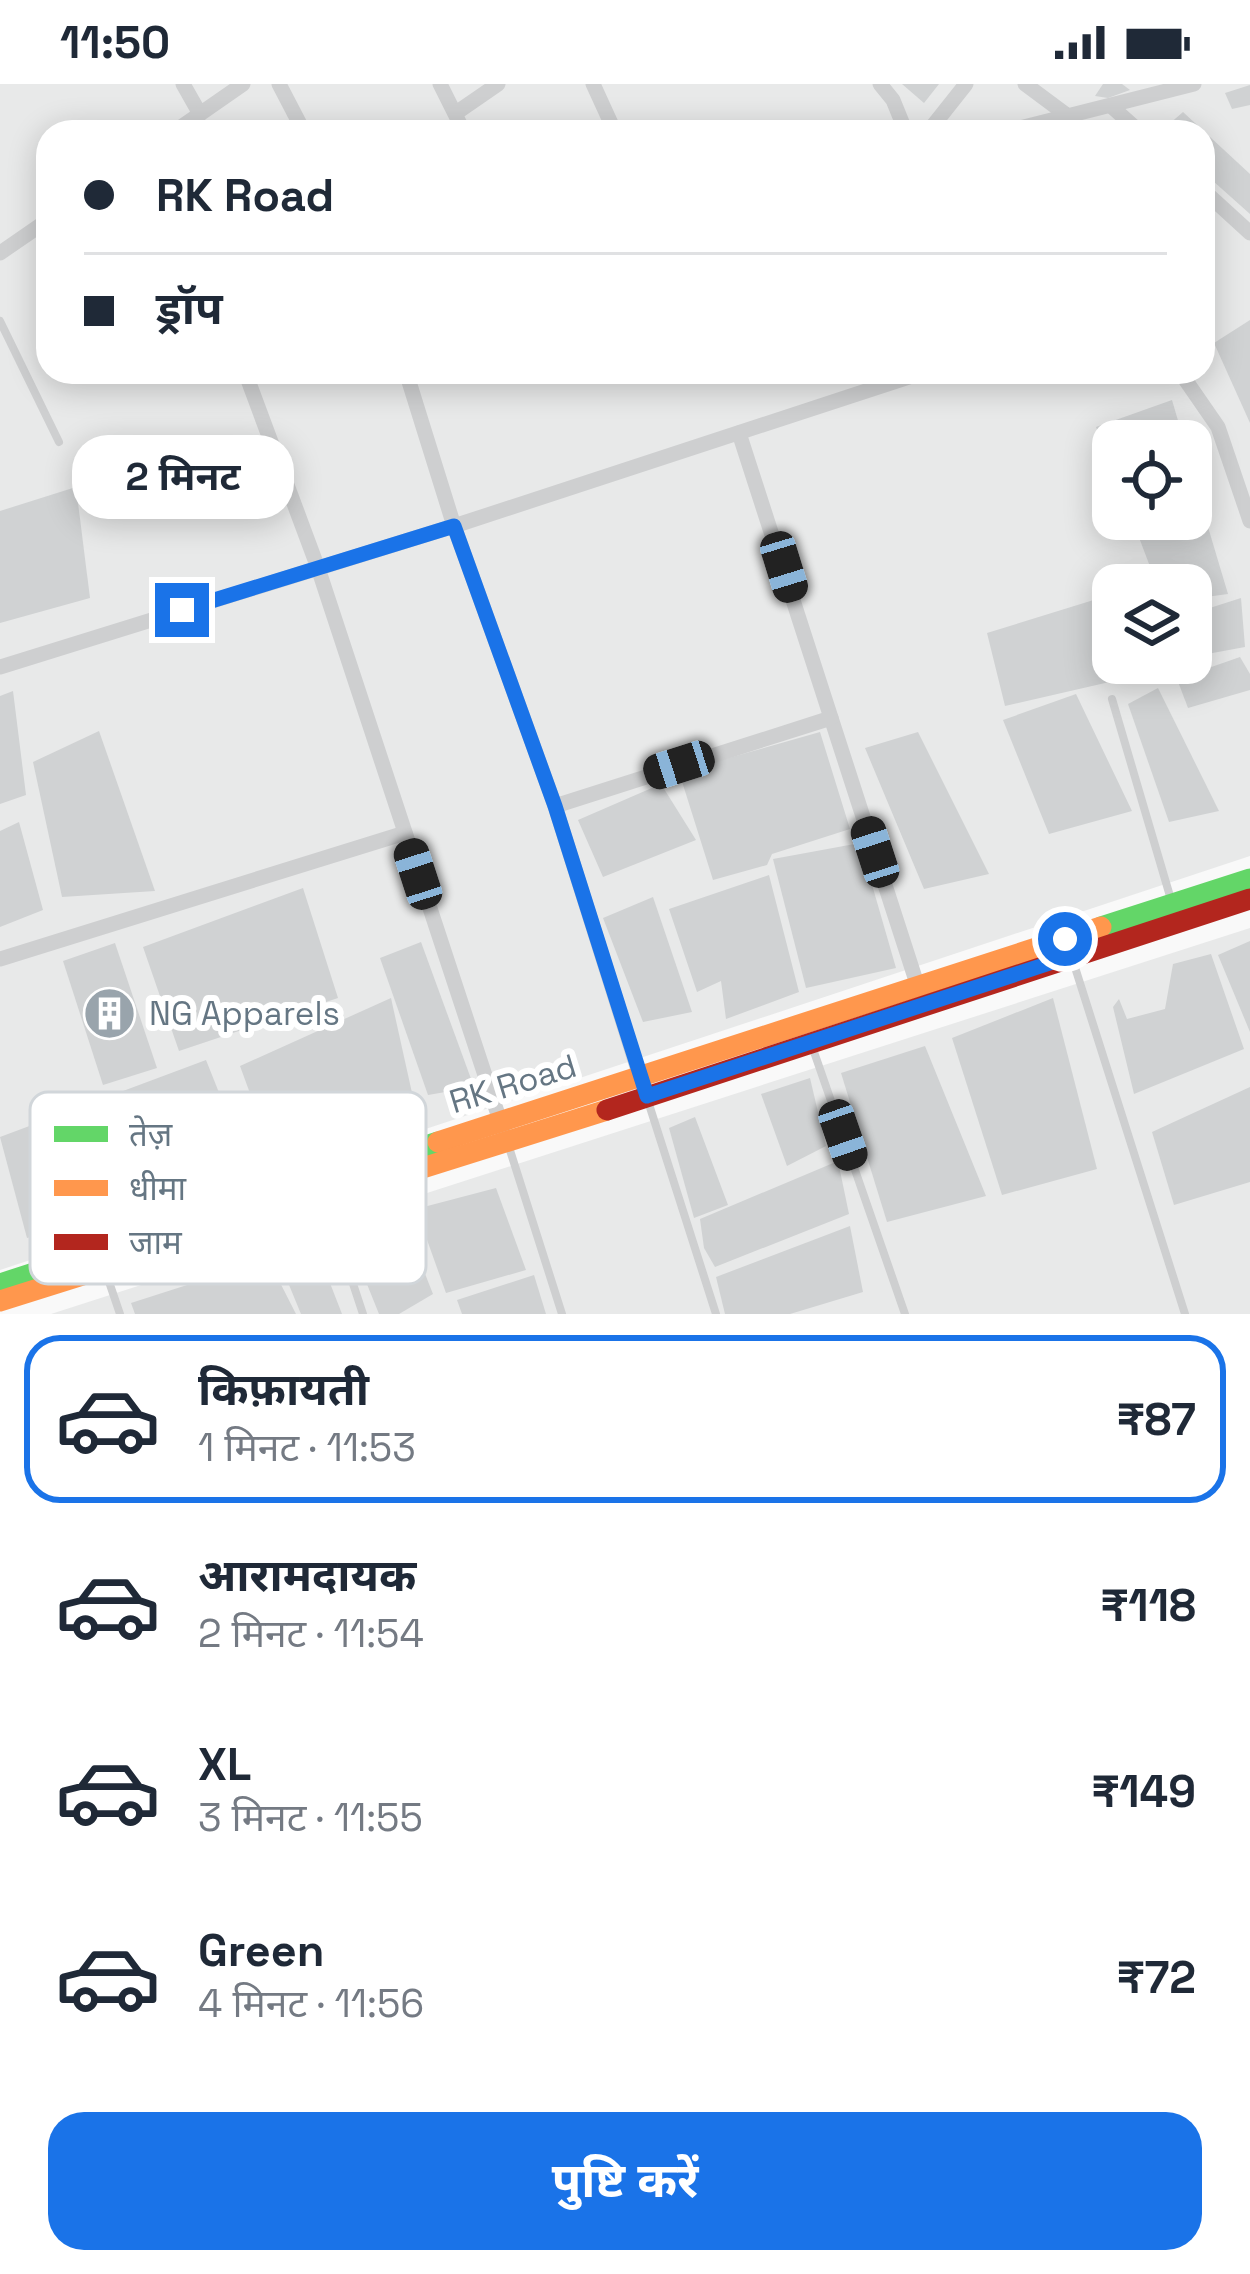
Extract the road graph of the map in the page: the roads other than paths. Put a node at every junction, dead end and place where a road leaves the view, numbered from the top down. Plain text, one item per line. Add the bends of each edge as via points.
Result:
1 (183, 84) edge
2 (243, 84) edge
3 (279, 84) edge
4 (440, 84) edge
5 (498, 84) edge
6 (593, 84) edge
7 (880, 84) edge
8 (965, 84) edge
9 (1025, 84) edge
10 (1194, 84) edge
11 (1151, 89) edge
12 (1111, 106) junction
13 (456, 113) junction
14 (200, 114) junction
15 (1068, 116) junction
16 (191, 120) edge
17 (298, 120) edge
18 (459, 120) edge
19 (610, 120) edge
20 (901, 120) edge
21 (937, 120) edge
22 (1052, 120) edge
23 (1127, 120) edge
24 (1215, 201) edge
25 (36, 228) edge
26 (1250, 232) edge
27 (0, 253) edge
28 (0, 321) edge
29 (249, 384) edge
30 (410, 384) edge
31 (888, 384) edge
32 (1188, 384) edge
33 (739, 433) junction
34 (59, 442) dead end
35 (1250, 521) edge
36 (454, 526) junction
37 (318, 568) junction
38 (0, 667) edge
39 (1112, 699) dead end
40 (831, 718) junction
41 (555, 806) junction
42 (405, 832) junction
43 (1250, 879) edge
44 (1250, 899) edge
45 (1173, 904) junction
46 (1068, 948) junction
47 (0, 959) edge
48 (918, 987) junction
49 (808, 1035) junction
50 (644, 1087) junction
51 (504, 1131) junction
52 (426, 1155) edge
53 (30, 1277) edge
54 (0, 1284) edge
55 (42, 1284) edge
56 (110, 1284) edge
57 (354, 1284) edge
58 (0, 1301) edge
59 (120, 1314) edge
60 (364, 1314) edge
61 (562, 1314) edge
62 (716, 1314) edge
63 (905, 1314) edge
64 (1185, 1314) edge

1 - 14 street
2 - 14 street
3 - 17 street
4 - 13 street
5 - 13 street
6 - 19 street
7 - 20 street
8 - 21 street
9 - 15 street
10 - 11 street
11 - 12 street
12 - 15 street
12 - 23 street
13 - 18 street
14 - 16 street
15 - 22 street
24 - 26 street
25 - 27 street
28 - 34 lane
29 - 37 street
30 - 36 street
31 - 33 street
32 - 35 street via 1218,427
33 - 36 street
33 - 40 street
36 - 37 street
36 - 41 street
37 - 38 street
37 - 42 street
39 - 45 lane
40 - 41 street
40 - 48 street
41 - 50 street
42 - 47 street
42 - 51 street
43 - 45 street, RK Road
44 - 46 street, RK Road
45 - 46 street, RK Road
46 - 48 street, RK Road
46 - 49 street, RK Road
46 - 64 lane
48 - 49 street, RK Road
49 - 50 street, RK Road
49 - 63 lane
50 - 51 street, RK Road
50 - 62 lane
51 - 52 street, RK Road
51 - 61 lane
53 - 54 street, RK Road
55 - 58 street, RK Road
56 - 59 lane
57 - 60 lane

